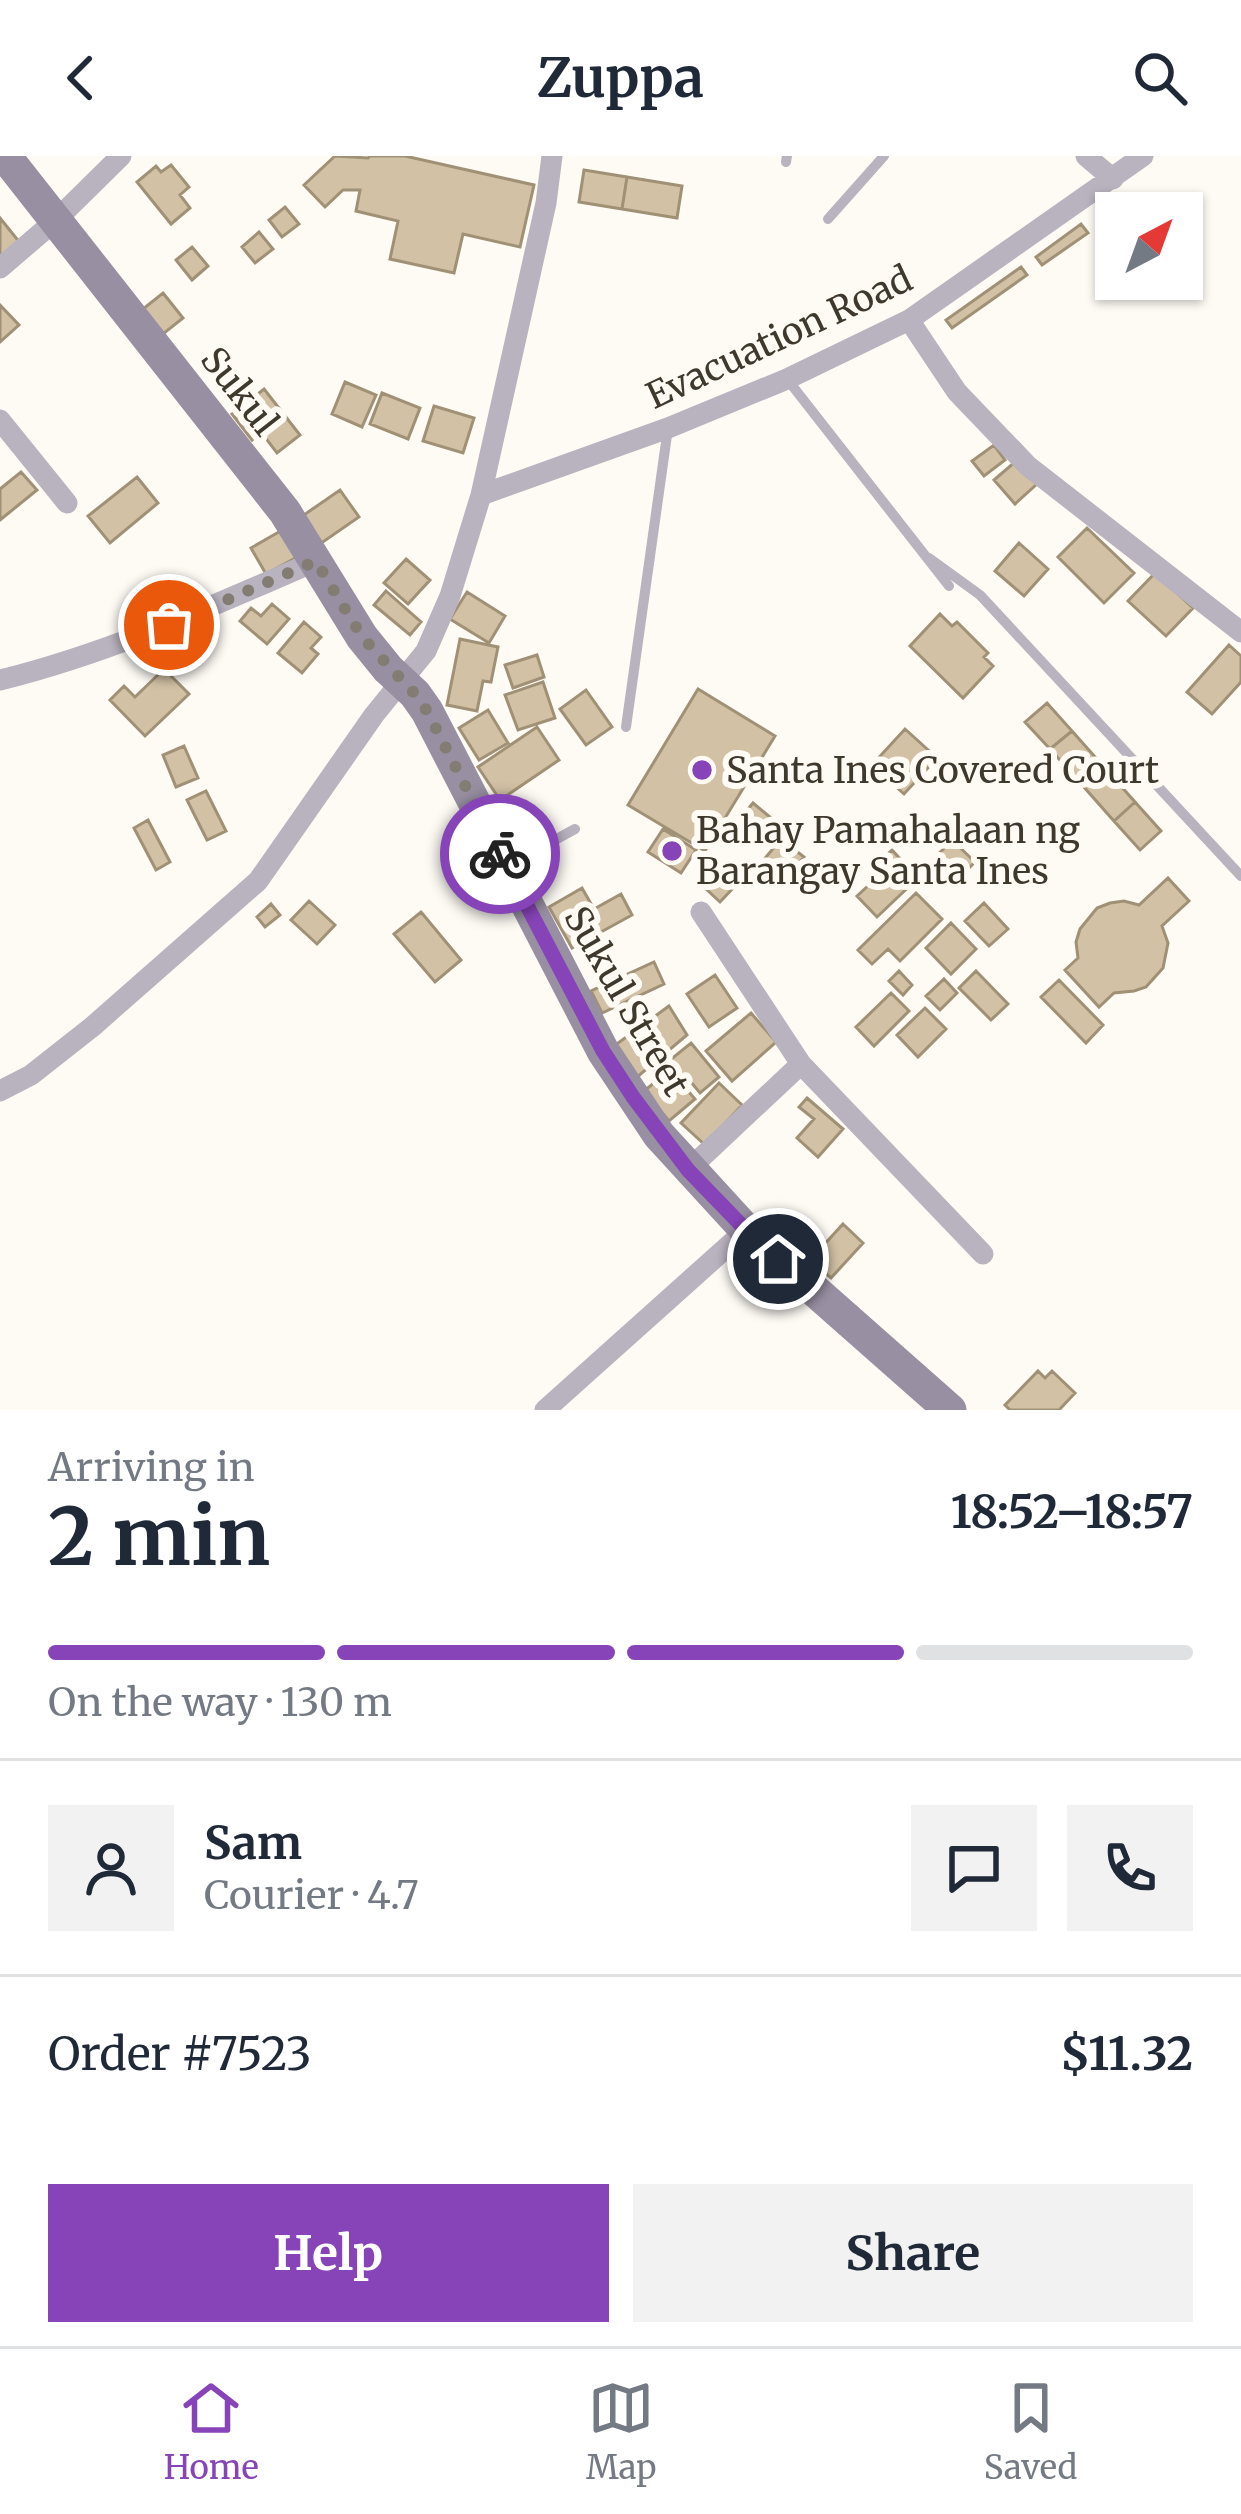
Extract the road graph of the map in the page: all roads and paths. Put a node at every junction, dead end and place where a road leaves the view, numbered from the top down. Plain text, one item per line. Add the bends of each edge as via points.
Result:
1 (5, 156) edge
2 (121, 156) edge
3 (552, 156) edge
4 (884, 156) edge
5 (1085, 156) edge
6 (1143, 156) edge
7 (1113, 179) junction
8 (828, 219) dead end
9 (56, 220) junction
10 (0, 268) edge
11 (909, 320) junction
12 (787, 379) junction
13 (0, 420) edge
14 (668, 428) junction
15 (482, 496) junction
16 (67, 503) dead end
17 (929, 557) junction
18 (316, 561) junction
19 (949, 586) dead end
20 (1241, 632) edge
21 (0, 680) edge
22 (402, 681) junction
23 (626, 727) dead end
24 (575, 829) dead end
25 (506, 866) junction
26 (1241, 875) edge
27 (701, 912) dead end
28 (801, 1064) junction
29 (0, 1090) edge
30 (688, 1170) junction
31 (746, 1230) junction
32 (982, 1254) dead end
33 (544, 1410) edge
34 (950, 1410) edge

1 - 9 street, Sukul
2 - 9 street
3 - 15 street
4 - 8 lane
5 - 7 street
6 - 7 street, Evacuation Road
7 - 11 street, Evacuation Road
9 - 10 street
9 - 18 street, Sukul
11 - 12 street, Evacuation Road
11 - 20 street via 957,392 1028,466
12 - 14 street, Evacuation Road
12 - 17 lane
13 - 16 street
14 - 15 street, Evacuation Road
14 - 23 lane
15 - 22 street via 438,625
17 - 19 lane
17 - 26 lane via 980,595
18 - 21 street via 169,625
18 - 22 street, Sukul via 362,637
22 - 25 street, Sukul Street via 436,728
22 - 29 street via 258,881 92,1028
24 - 25 lane
25 - 30 street, Sukul Street via 603,1051
27 - 28 street
28 - 30 street
28 - 32 street
30 - 31 street, Sukul Street
31 - 33 street
31 - 34 street, Sukul Street

